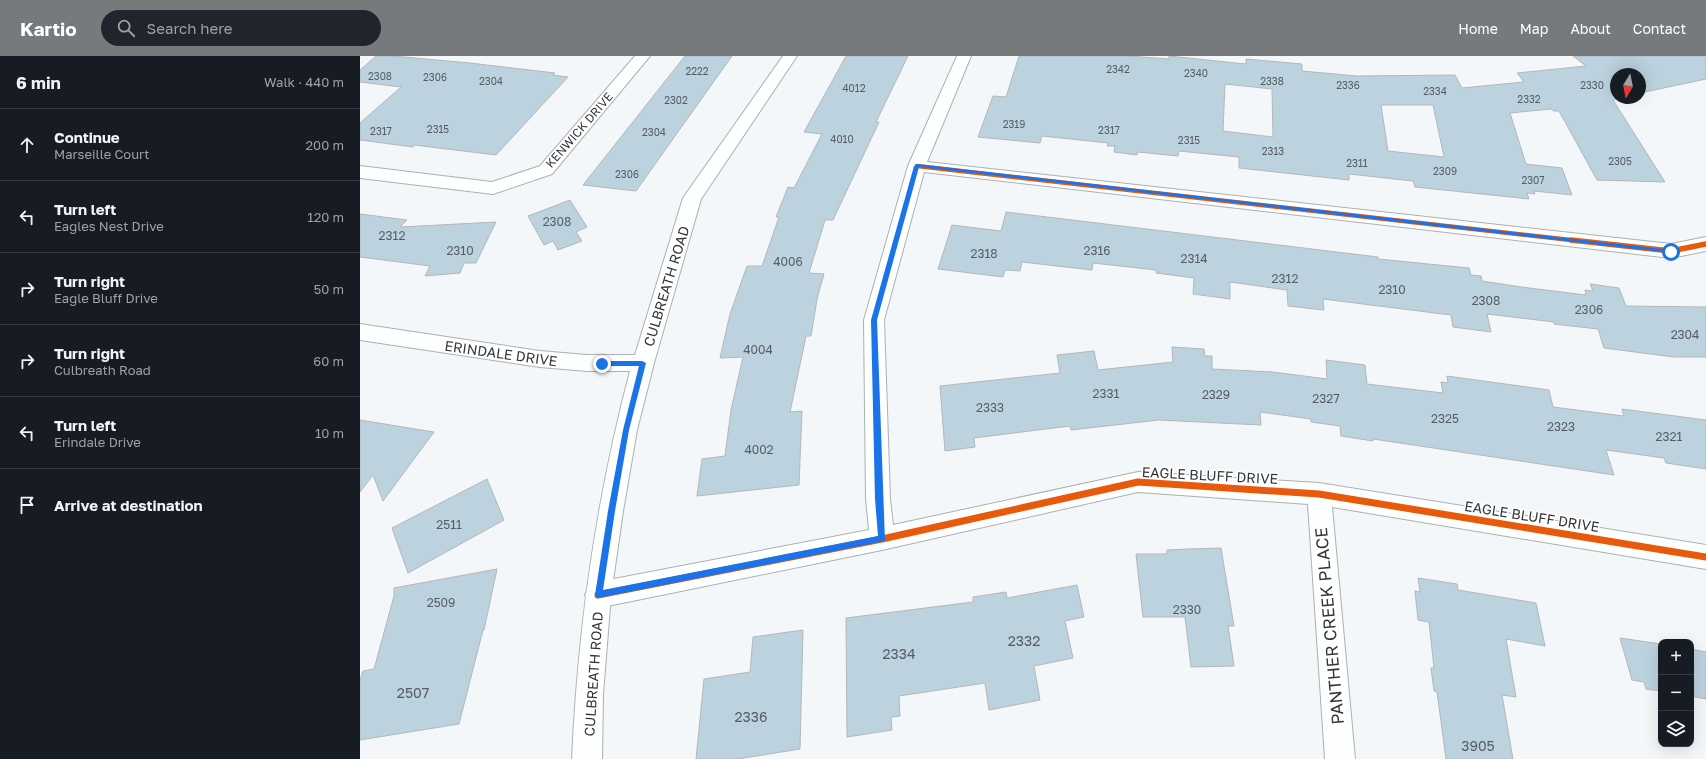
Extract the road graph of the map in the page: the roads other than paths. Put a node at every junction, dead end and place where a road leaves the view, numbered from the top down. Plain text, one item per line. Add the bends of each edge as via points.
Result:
1 (643, 56) edge
2 (790, 56) edge
3 (964, 56) edge
4 (917, 166) junction
5 (360, 172) edge
6 (1706, 244) edge
7 (360, 332) edge
8 (642, 363) junction
9 (1318, 494) junction
10 (882, 539) junction
11 (1706, 557) edge
12 (598, 595) junction
13 (587, 759) edge
14 (1340, 759) edge

1 - 5 street, KENWICK DRIVE via 546,170 493,188
2 - 8 street, CULBREATH ROAD via 692,198
3 - 4 street
4 - 6 street via 1671,252
4 - 10 street via 874,320 878,499
7 - 8 street, ERINDALE DRIVE via 540,359 587,363
8 - 12 street, CULBREATH ROAD via 625,438
9 - 10 street, EAGLE BLUFF DRIVE via 1138,482
9 - 11 street, EAGLE BLUFF DRIVE
9 - 14 street, PANTHER CREEK PLACE
10 - 12 street, EAGLE BLUFF DRIVE
12 - 13 street, CULBREATH ROAD via 589,694

